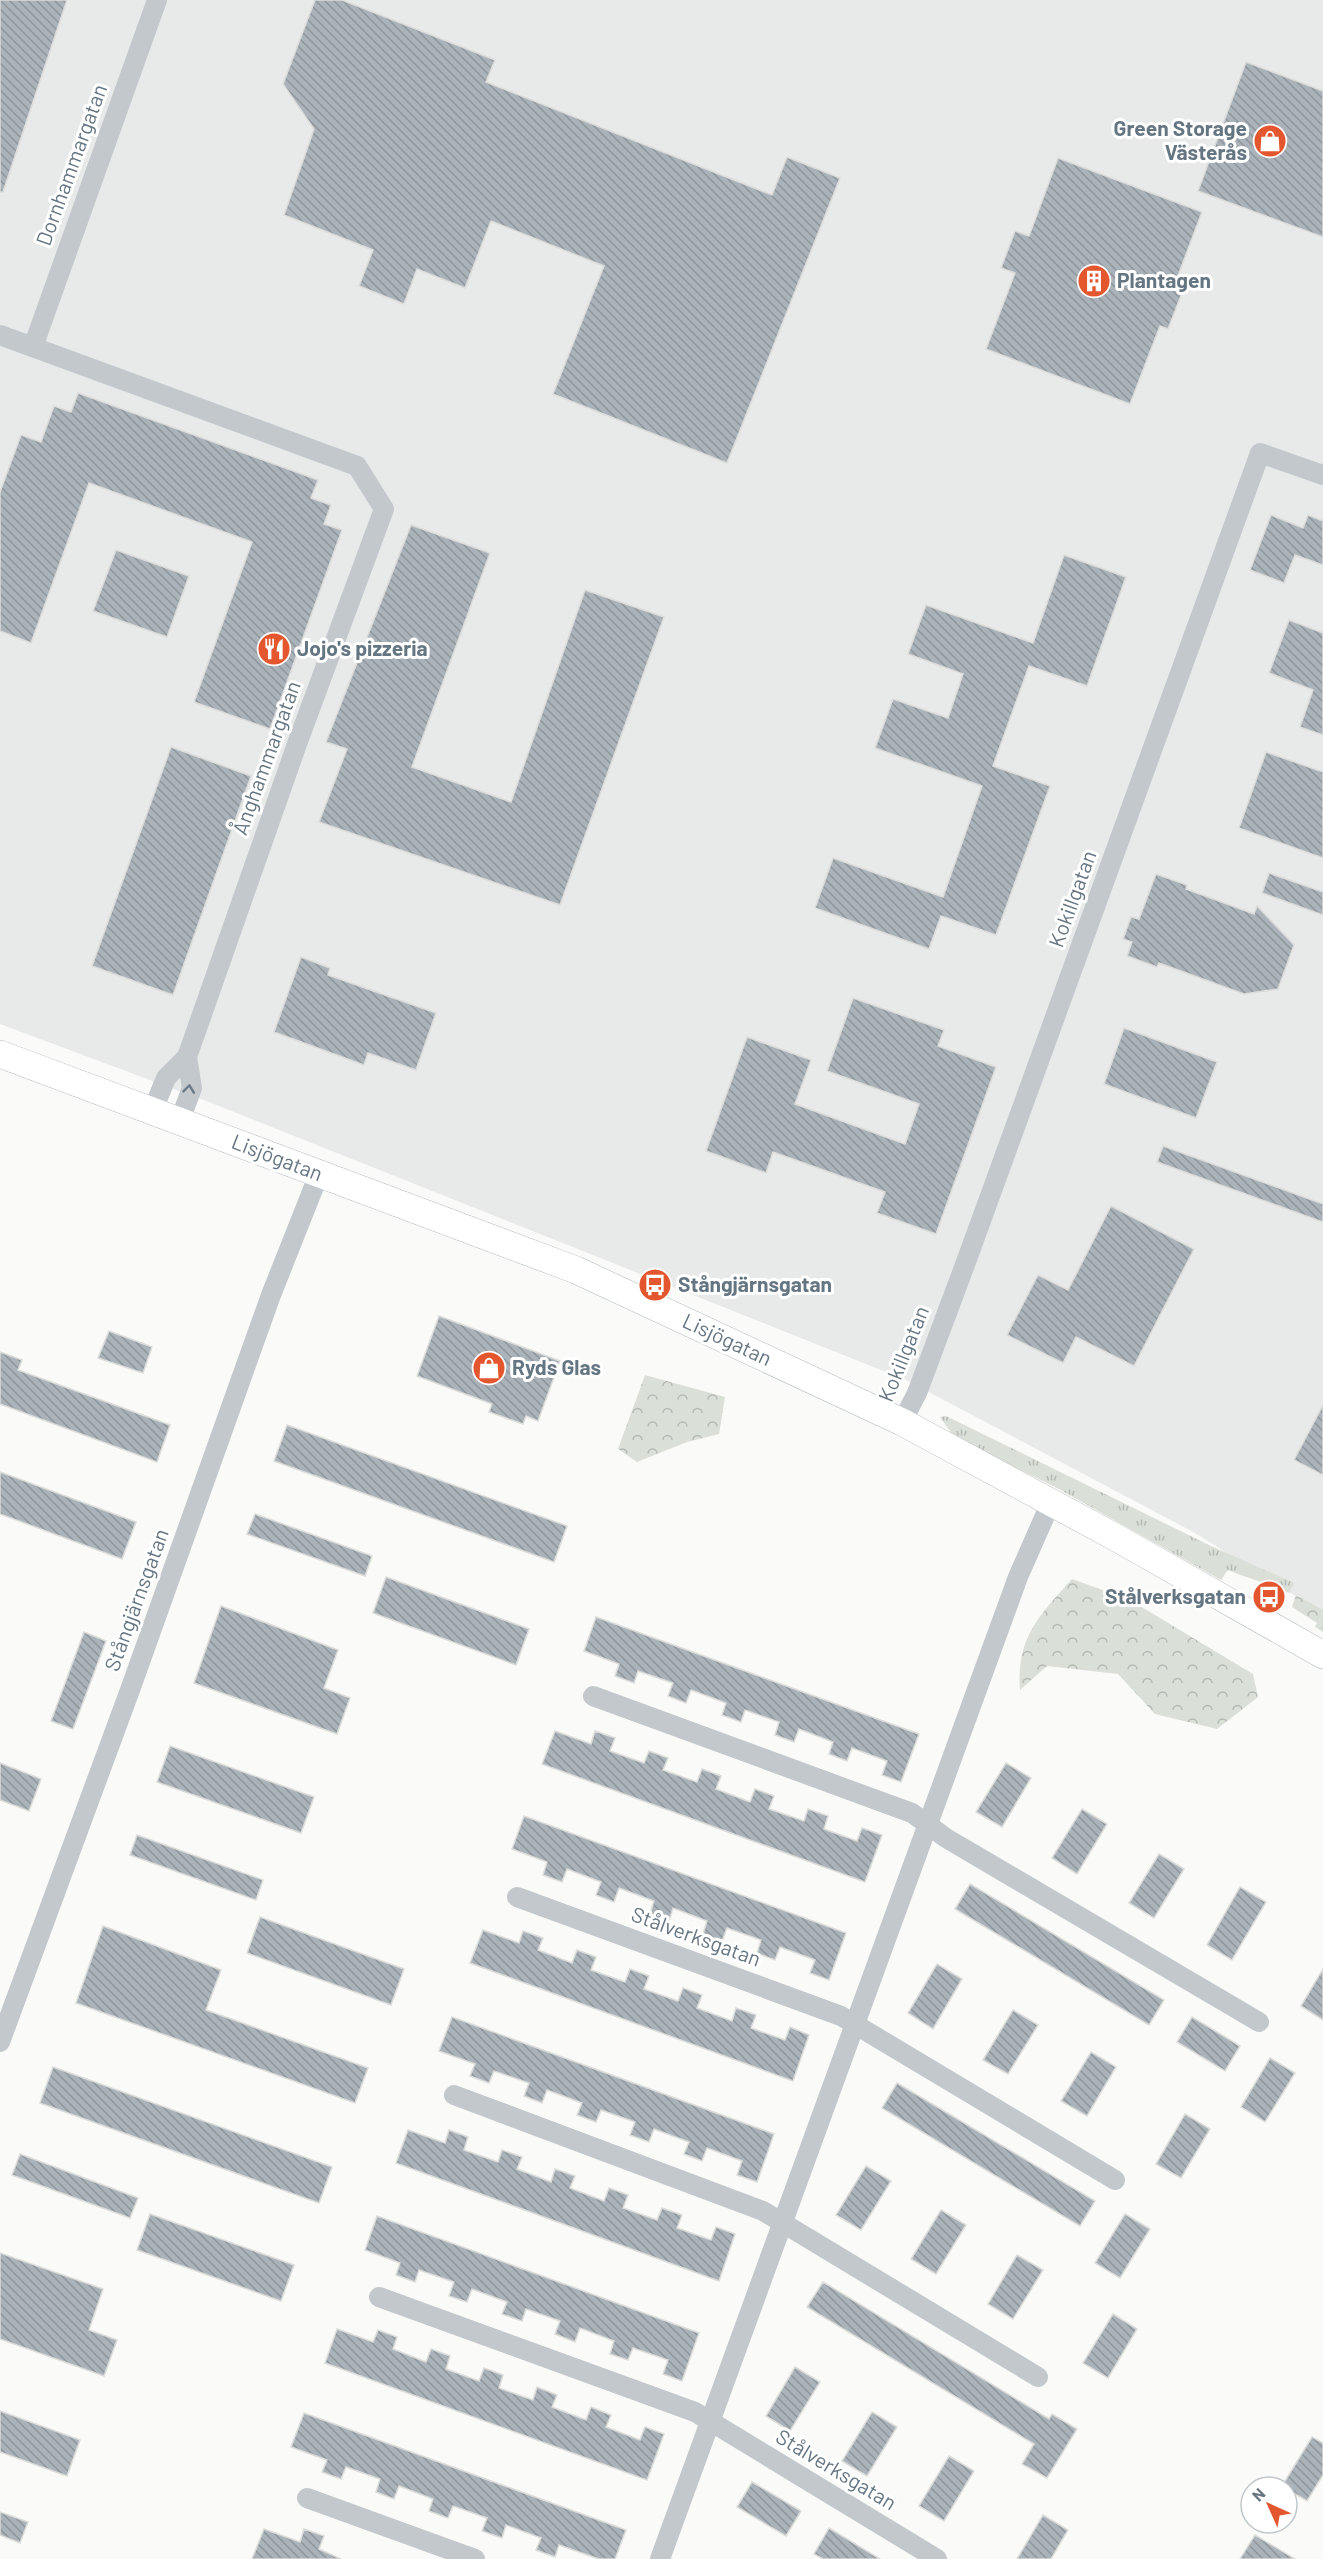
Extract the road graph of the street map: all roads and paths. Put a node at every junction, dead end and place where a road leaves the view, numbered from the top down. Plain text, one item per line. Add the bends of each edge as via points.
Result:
1 (157, 0) edge
2 (0, 335) edge
3 (33, 347) junction
4 (1323, 475) edge
5 (0, 1054) edge
6 (187, 1057) junction
7 (153, 1110) junction
8 (180, 1120) junction
9 (319, 1174) junction
10 (902, 1422) junction
11 (1051, 1502) junction
12 (1323, 1655) edge
13 (593, 1696) dead end
14 (929, 1826) junction
15 (517, 1897) dead end
16 (1258, 2022) dead end
17 (856, 2025) junction
18 (0, 2042) edge
19 (454, 2095) dead end
20 (1115, 2180) dead end
21 (782, 2224) junction
22 (379, 2297) dead end
23 (1038, 2377) dead end
24 (711, 2422) junction
25 (307, 2498) dead end
26 (475, 2559) edge
27 (660, 2559) edge
28 (937, 2559) edge

1 - 3 street, Dornhammargatan
2 - 3 street, Ånghammargatan
3 - 6 street, Ånghammargatan via 357,466 384,509
4 - 10 street, Kokillgatan via 1260,453 966,1262 917,1393
5 - 7 street, Lisjögatan
6 - 7 street, Ånghammargatan via 166,1078
8 -> 6 street, Ånghammargatan via 192,1088
7 - 8 street, Lisjögatan
8 - 9 street, Lisjögatan
9 - 10 street, Lisjögatan via 576,1270
9 - 18 street, Stångjärnsgatan via 271,1295
10 - 11 street, Lisjögatan
11 - 12 street, Lisjögatan
11 - 14 street via 1018,1577
13 - 14 street via 912,1813
14 - 16 street
14 - 17 street
15 - 17 street, Stålverksgatan via 838,2014
17 - 20 street, Stålverksgatan
17 - 21 street
19 - 21 street via 763,2211
21 - 23 street
21 - 24 street
22 - 24 street, Stålverksgatan via 695,2412
24 - 27 street
24 - 28 street, Stålverksgatan
25 - 26 street

